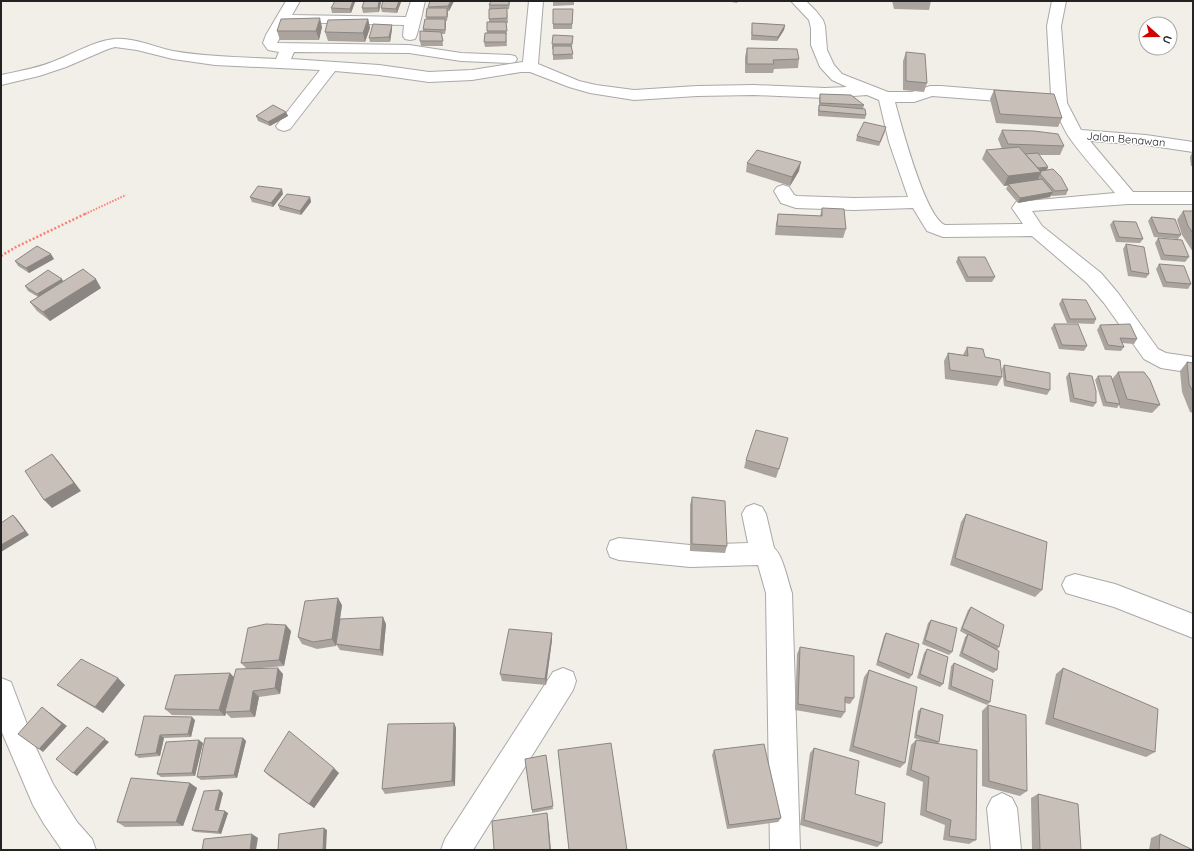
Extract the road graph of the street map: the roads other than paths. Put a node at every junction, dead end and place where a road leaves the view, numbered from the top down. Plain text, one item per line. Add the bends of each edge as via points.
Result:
1 (293, 1) edge
2 (418, 1) edge
3 (536, 1) edge
4 (798, 1) edge
5 (1059, 1) edge
6 (282, 19) junction
7 (412, 21) junction
8 (288, 48) junction
9 (409, 49) junction
10 (531, 63) junction
11 (282, 64) junction
12 (331, 66) junction
13 (1, 80) edge
14 (868, 90) junction
15 (886, 97) junction
16 (1059, 103) junction
17 (284, 126) dead end
18 (1076, 135) junction
19 (1193, 147) edge
20 (783, 191) dead end
21 (1128, 198) junction
22 (1193, 198) edge
23 (919, 202) junction
24 (1036, 230) junction
25 (1193, 365) edge
26 (754, 514) dead end
27 (619, 550) dead end
28 (763, 555) junction
29 (1075, 585) dead end
30 (1193, 626) edge
31 (563, 681) dead end
32 (1, 691) edge
33 (1002, 808) dead end
34 (81, 850) edge
35 (456, 850) edge
36 (785, 850) edge
37 (1006, 850) edge

1 - 6 street
2 - 7 street
3 - 10 street
4 - 14 street via 816,21 818,45 833,74
5 - 16 street via 1054,26
6 - 7 street
6 - 8 street via 270,43 273,46
7 - 9 street
8 - 9 street
8 - 11 street
9 - 10 street via 461,57
10 - 12 street via 467,76 429,78
10 - 14 street via 574,84 595,90 634,95 697,91 825,93
11 - 12 street
11 - 13 street via 201,59 115,43 34,73
12 - 17 street
14 - 15 street
15 - 16 street via 914,97 930,91 941,91 1049,99
15 - 23 street via 897,142
16 - 18 street, Jalan Benawan
18 - 19 street, Jalan Benawan via 1146,140
18 - 21 street
20 - 23 street via 787,199 796,202
21 - 22 street
21 - 24 street via 1022,206
23 - 24 street via 933,227 943,231
24 - 25 street via 1094,278 1151,354 1161,360
26 - 28 street
27 - 28 street via 690,556
28 - 36 street via 769,560 779,593
29 - 30 street via 1115,596
31 - 35 street
32 - 34 street via 28,765 52,810
33 - 37 street

